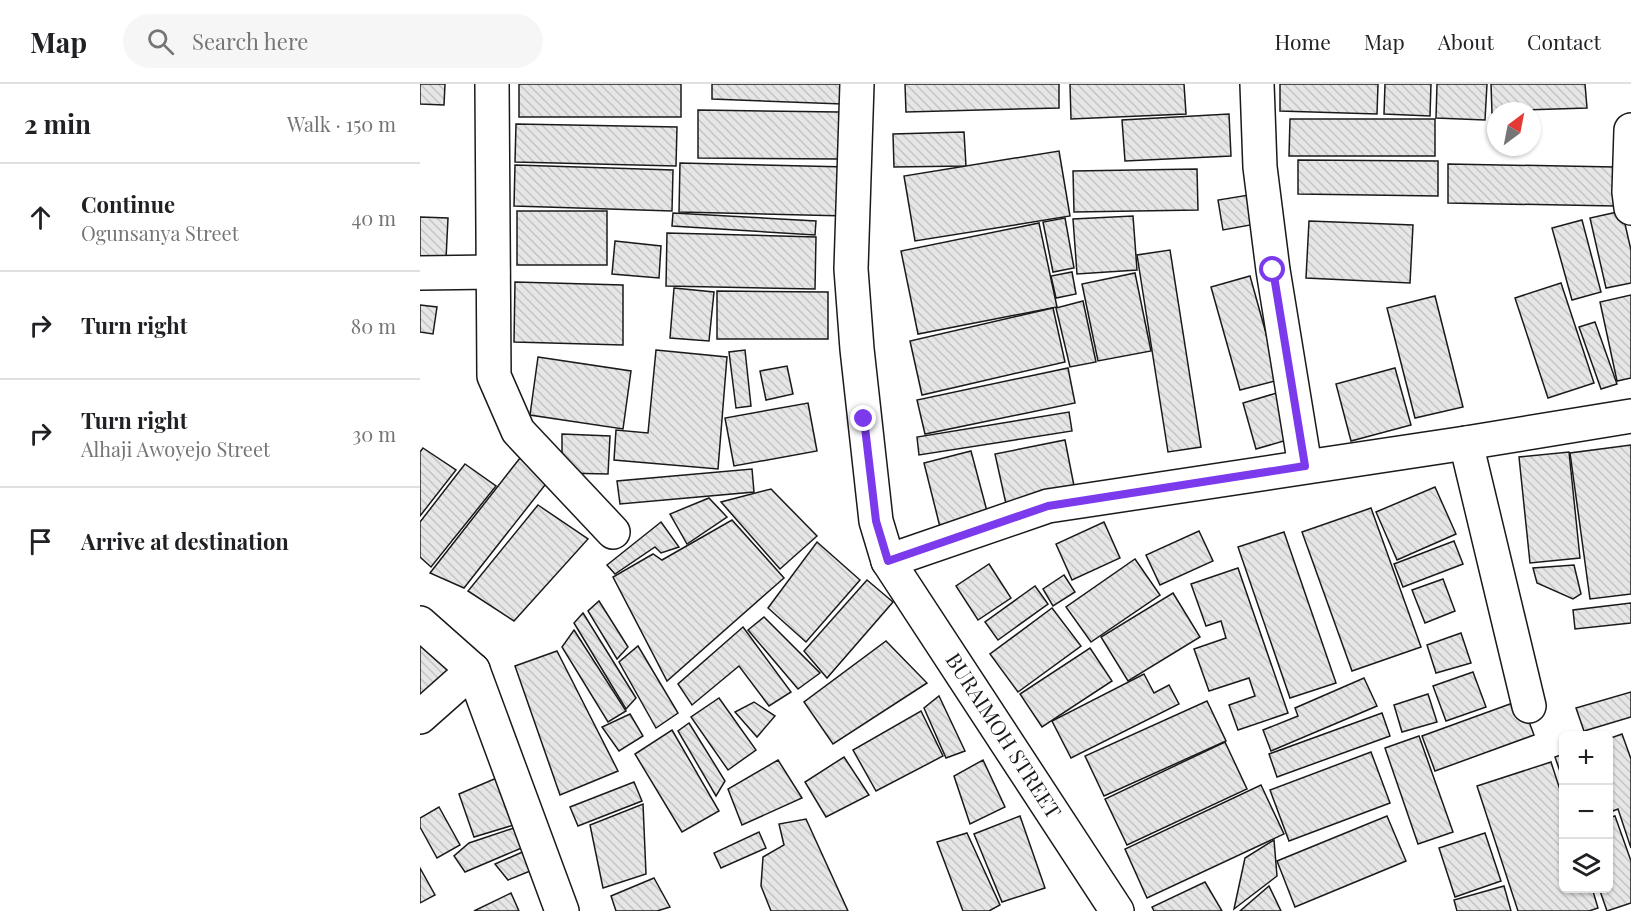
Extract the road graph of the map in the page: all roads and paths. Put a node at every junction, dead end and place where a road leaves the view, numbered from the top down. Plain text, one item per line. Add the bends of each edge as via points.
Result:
1 (492, 84) edge
2 (857, 84) edge
3 (1257, 84) edge
4 (1631, 130) edge
5 (1631, 208) edge
6 (493, 272) junction
7 (420, 273) edge
8 (1631, 416) edge
9 (1466, 443) junction
10 (1305, 466) junction
11 (613, 532) dead end
12 (888, 561) junction
13 (420, 623) edge
14 (473, 670) junction
15 (1529, 706) dead end
16 (420, 717) edge
17 (1105, 908) edge
18 (562, 911) edge

1 - 6 street
2 - 12 street, BURAIMOH STREET via 851,269 856,349 876,521
3 - 10 street via 1260,167
4 - 5 street
6 - 7 street
6 - 11 street via 494,376 518,431
8 - 9 street
9 - 10 street
9 - 15 street
10 - 12 street via 1048,506
12 - 17 street, BURAIMOH STREET
13 - 14 street
14 - 16 street
14 - 18 street

